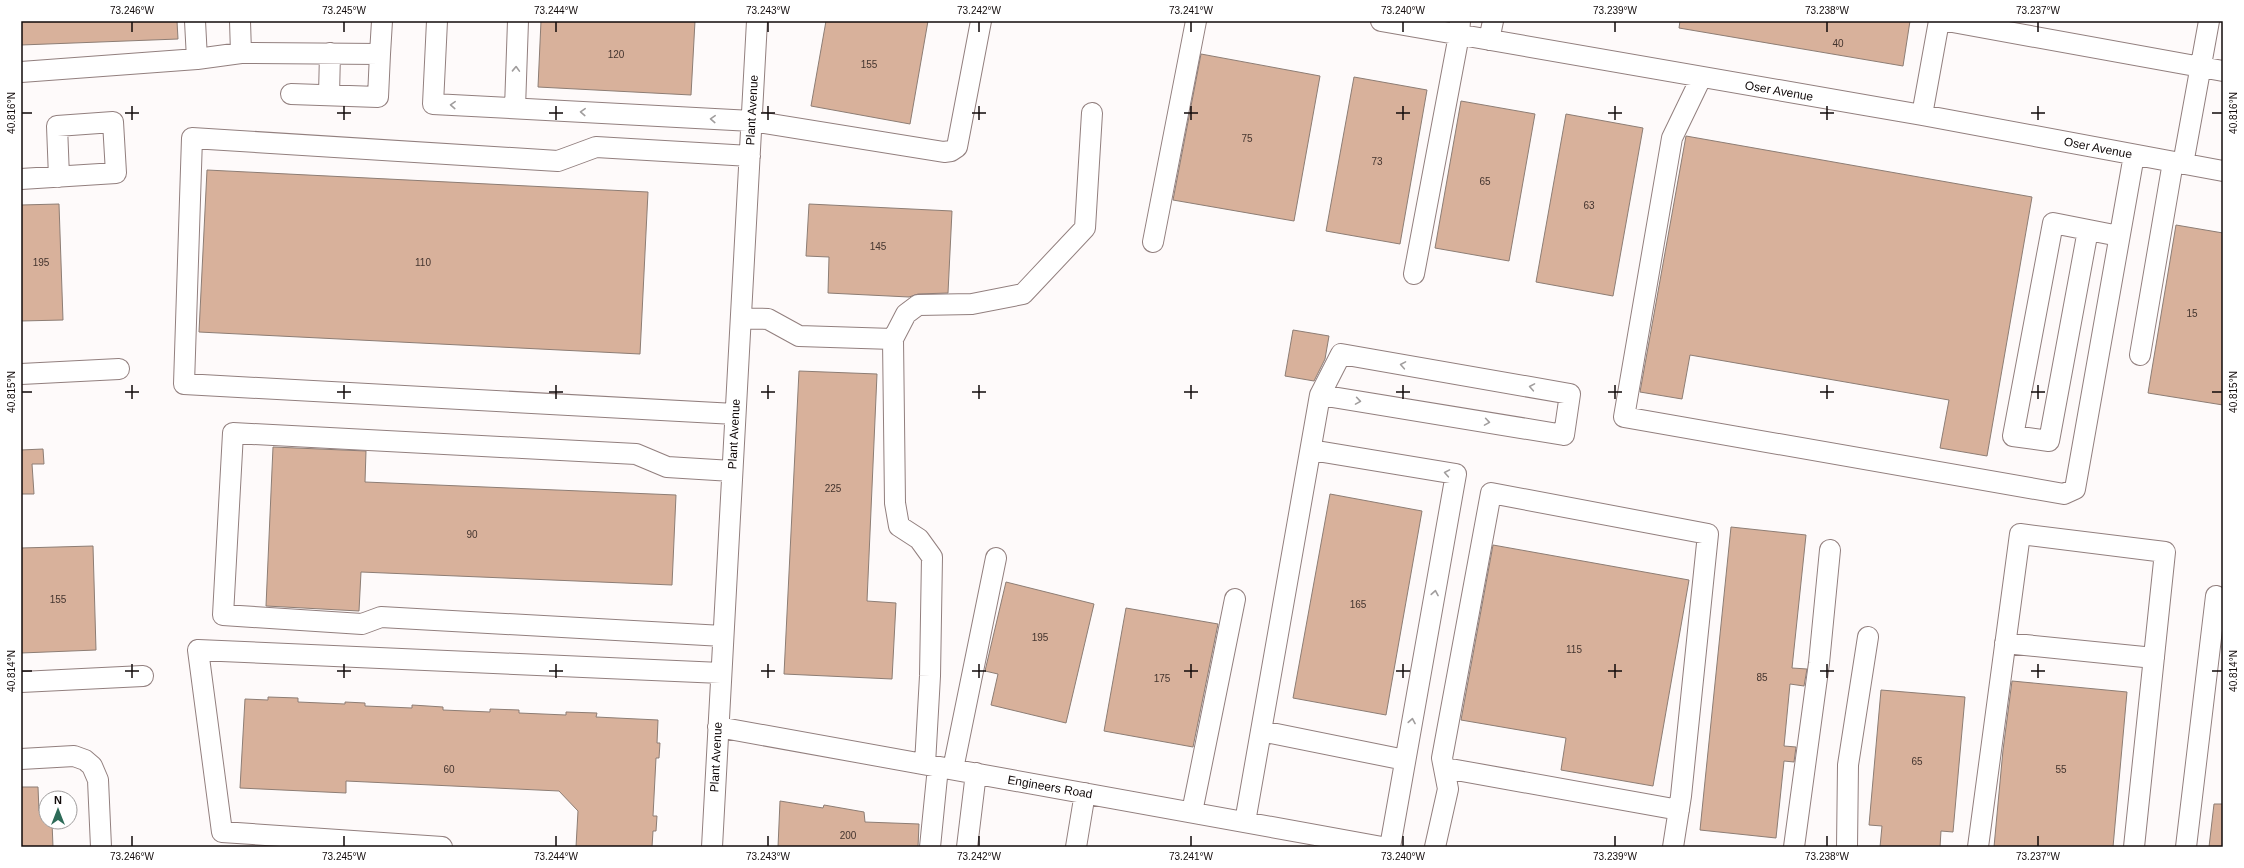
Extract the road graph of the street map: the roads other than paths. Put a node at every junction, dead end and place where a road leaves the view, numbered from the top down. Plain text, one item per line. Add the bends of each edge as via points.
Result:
1 (195, 21) edge
2 (240, 21) edge
3 (382, 21) edge
4 (437, 21) edge
5 (518, 21) edge
6 (757, 21) edge
7 (981, 21) edge
8 (1196, 21) edge
9 (1381, 21) edge
10 (1939, 21) edge
11 (1947, 21) edge
12 (2209, 21) edge
13 (1459, 28) edge
14 (1491, 31) edge
15 (241, 53) junction
16 (330, 53) junction
17 (380, 54) junction
18 (197, 59) junction
19 (2201, 67) junction
20 (2223, 71) edge
21 (21, 72) edge
22 (1701, 78) junction
23 (291, 94) dead end
24 (329, 95) junction
25 (515, 108) junction
26 (1092, 113) dead end
27 (1922, 116) junction
28 (752, 121) junction
29 (2134, 155) junction
30 (750, 156) junction
31 (2178, 163) junction
32 (2223, 171) edge
33 (59, 177) dead end
34 (21, 179) edge
35 (2088, 230) junction
36 (2119, 236) junction
37 (1152, 242) dead end
38 (1414, 274) dead end
39 (741, 318) junction
40 (893, 339) junction
41 (2140, 355) dead end
42 (118, 369) dead end
43 (21, 374) edge
44 (1320, 395) junction
45 (735, 414) junction
46 (1311, 450) junction
47 (732, 471) junction
48 (1830, 550) dead end
49 (996, 558) dead end
50 (2216, 596) dead end
51 (1235, 599) dead end
52 (723, 636) junction
53 (1868, 636) dead end
54 (2005, 643) junction
55 (2154, 658) junction
56 (721, 673) junction
57 (143, 676) dead end
58 (21, 682) edge
59 (718, 727) junction
60 (1261, 731) junction
61 (21, 759) edge
62 (1405, 760) junction
63 (939, 767) junction
64 (1445, 768) junction
65 (976, 773) junction
66 (1085, 793) junction
67 (1679, 810) junction
68 (1192, 812) junction
69 (1245, 822) junction
70 (1374, 846) edge
71 (101, 847) edge
72 (442, 847) edge
73 (712, 847) edge
74 (930, 847) edge
75 (967, 847) edge
76 (1076, 847) edge
77 (1390, 847) edge
78 (1435, 847) edge
79 (1673, 847) edge
80 (1794, 847) edge
81 (1847, 847) edge
82 (1978, 847) edge
83 (2134, 847) edge
84 (2186, 847) edge

1 - 18 street
2 - 15 street
3 - 17 street
25 -> 4 street via 433,104
25 -> 5 street
6 - 28 street, Plant Avenue
7 - 28 street via 957,147 951,151 944,152
8 - 37 street
9 - 13 street, Oser Avenue
10 - 27 street
11 - 19 street
12 - 19 street
13 - 14 street, Oser Avenue
13 - 38 street
14 - 22 street, Oser Avenue
15 - 16 street
15 - 18 street
16 - 17 street
16 - 24 street
17 - 24 street via 378,97
18 - 21 street
19 - 20 street
19 - 31 street
22 - 27 street, Oser Avenue
22 - 36 street via 1672,138 1624,417 2064,494 2075,489
23 - 24 street
28 -> 25 street
26 - 40 street via 1085,228 1023,294 972,304 918,305 906,314
27 - 29 street, Oser Avenue
28 - 30 street, Plant Avenue
29 - 31 street, Oser Avenue
29 - 36 street
30 - 39 street, Plant Avenue
30 - 45 street via 596,147 558,162 192,138 184,384
31 - 32 street, Oser Avenue
31 - 41 street
33 - 34 street
35 - 35 street via 2053,223 2013,436 2049,440
35 - 36 street
39 - 40 street via 768,319 799,336
39 - 45 street, Plant Avenue
40 - 63 street via 894,503 899,526 919,539 932,557 930,676
42 - 43 street
44 -> 44 street via 1564,435 1570,394 1341,354
44 - 46 street
45 - 47 street, Plant Avenue
46 - 60 street
62 -> 46 street via 1456,474
47 - 52 street, Plant Avenue
47 - 52 street via 667,467 636,454 233,433 223,615 362,624 381,617
48 - 80 street via 1819,663
49 - 63 street
50 - 84 street
51 - 68 street
52 - 56 street, Plant Avenue
53 - 81 street via 1848,765
54 - 55 street
54 - 55 street via 2020,534 2165,552
54 - 82 street
55 - 83 street
56 - 59 street, Plant Avenue
56 - 72 street via 198,650 222,832
57 - 58 street
59 - 63 street, Engineers Road
59 - 73 street, Plant Avenue
60 - 62 street
60 - 69 street
61 - 71 street via 74,756 92,766 98,780
62 - 77 street
63 - 65 street, Engineers Road
63 - 74 street
64 - 67 street
64 - 67 street via 1442,758 1491,493 1708,534
64 - 78 street via 1448,789
65 - 66 street, Engineers Road
65 - 75 street
66 - 68 street, Engineers Road
66 - 76 street
67 - 79 street
68 - 69 street, Engineers Road
69 - 70 street, Engineers Road

